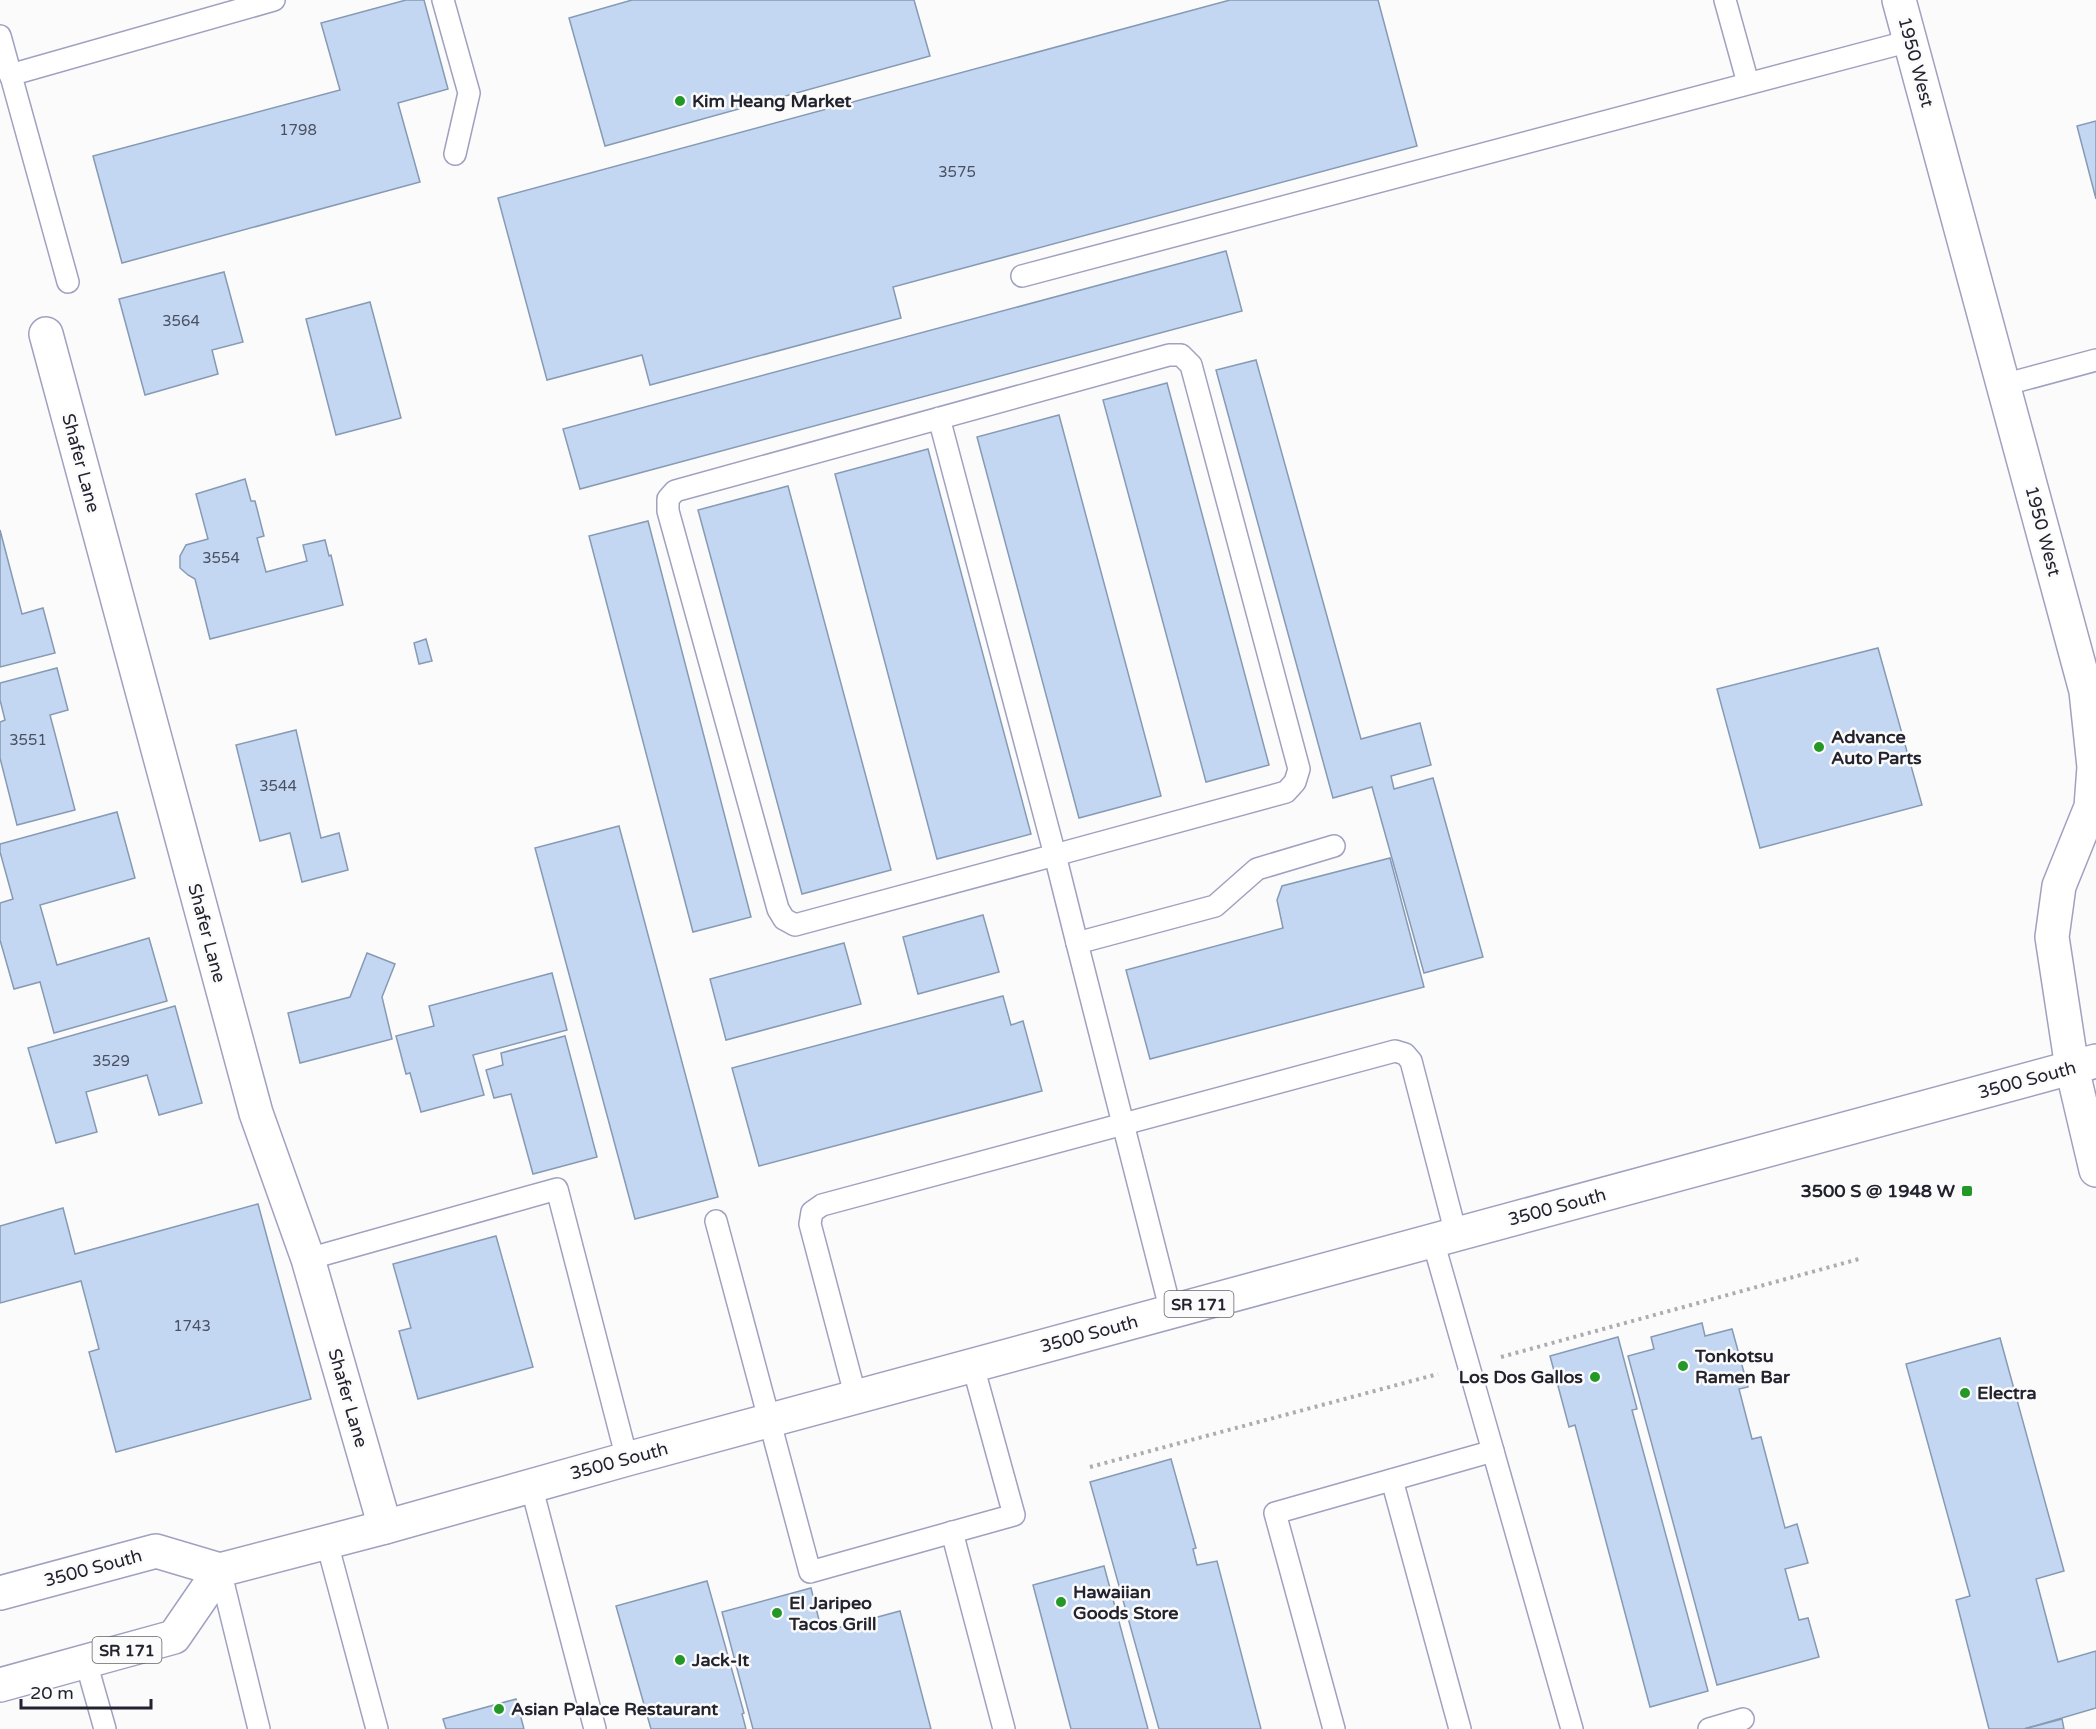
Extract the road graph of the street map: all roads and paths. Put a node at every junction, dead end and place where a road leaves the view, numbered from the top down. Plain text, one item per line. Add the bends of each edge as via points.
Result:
1 (274, 0) edge
2 (443, 0) edge
3 (1725, 0) edge
4 (1899, 0) edge
5 (0, 36) edge
6 (1910, 41) junction
7 (10, 75) junction
8 (1748, 83) junction
9 (455, 154) dead end
10 (1022, 276) dead end
11 (68, 282) dead end
12 (46, 334) dead end
13 (2096, 360) edge
14 (2003, 385) junction
15 (939, 418) junction
16 (2091, 689) edge
17 (1335, 846) dead end
18 (1055, 855) junction
19 (1077, 943) junction
20 (2084, 1064) edge
21 (1124, 1124) junction
22 (2096, 1170) edge
23 (716, 1221) dead end
24 (1445, 1237) junction
25 (1858, 1258) dead end
26 (308, 1259) junction
27 (1171, 1312) junction
28 (1504, 1357) dead end
29 (973, 1366) junction
30 (1422, 1378) dead end
31 (856, 1398) junction
32 (768, 1421) junction
33 (1493, 1451) junction
34 (627, 1459) junction
35 (1090, 1467) dead end
36 (1392, 1480) junction
37 (531, 1485) junction
38 (385, 1527) junction
39 (952, 1532) junction
40 (327, 1543) junction
41 (220, 1570) junction
42 (0, 1593) edge
43 (86, 1662) junction
44 (0, 1685) edge
45 (1743, 1719) dead end
46 (105, 1729) edge
47 (259, 1729) edge
48 (377, 1729) edge
49 (595, 1729) edge
50 (1004, 1729) edge
51 (1335, 1729) edge
52 (1460, 1729) edge
53 (1572, 1729) edge
54 (1709, 1729) edge

1 - 7 lane
2 - 9 lane via 469,93
3 - 8 lane
4 - 6 street, 1950 West
5 - 7 lane
6 - 8 lane
6 - 14 street, 1950 West
7 - 11 lane
8 - 10 lane
12 - 26 street, Shafer Lane via 256,1113
13 - 14 lane
14 - 16 street, 1950 West
15 - 18 lane
15 - 18 lane via 1169,355 1181,355 1191,365 1299,769 1286,792
15 - 18 lane via 675,491 668,499 671,522 778,909 784,919 795,925
16 - 20 street, 1950 West via 2091,807 2060,886 2052,937
17 - 19 lane via 1257,869 1215,906
18 - 19 lane
19 - 21 lane
20 - 22 street, 1950 West
20 - 24 street, 3500 South / SR 171
21 - 24 lane via 1395,1051 1405,1054 1411,1061
21 - 27 lane
21 - 31 lane via 822,1205 812,1212 810,1224
23 - 32 lane
24 - 27 street, 3500 South / SR 171
24 - 33 lane
25 - 28 path
26 - 34 lane via 557,1189
26 - 38 street, Shafer Lane
27 - 29 street, 3500 South / SR 171
29 - 31 street, 3500 South / SR 171
29 - 39 lane via 1014,1515
30 - 35 path
31 - 32 street, 3500 South / SR 171
32 - 34 street, 3500 South / SR 171
32 - 39 lane via 810,1572
33 - 36 lane
33 - 53 lane
34 - 37 street, 3500 South / SR 171
36 - 51 lane via 1275,1513
36 - 52 lane
37 - 38 street, 3500 South / SR 171
37 - 49 lane
38 - 40 street, 3500 South / SR 171
39 - 50 lane
40 - 41 street, 3500 South / SR 171
40 - 48 lane
41 - 42 street, 3500 South via 156,1551
41 - 43 street, SR 171 via 174,1637
41 - 47 lane
43 - 44 street, SR 171
43 - 46 lane
45 - 54 lane

